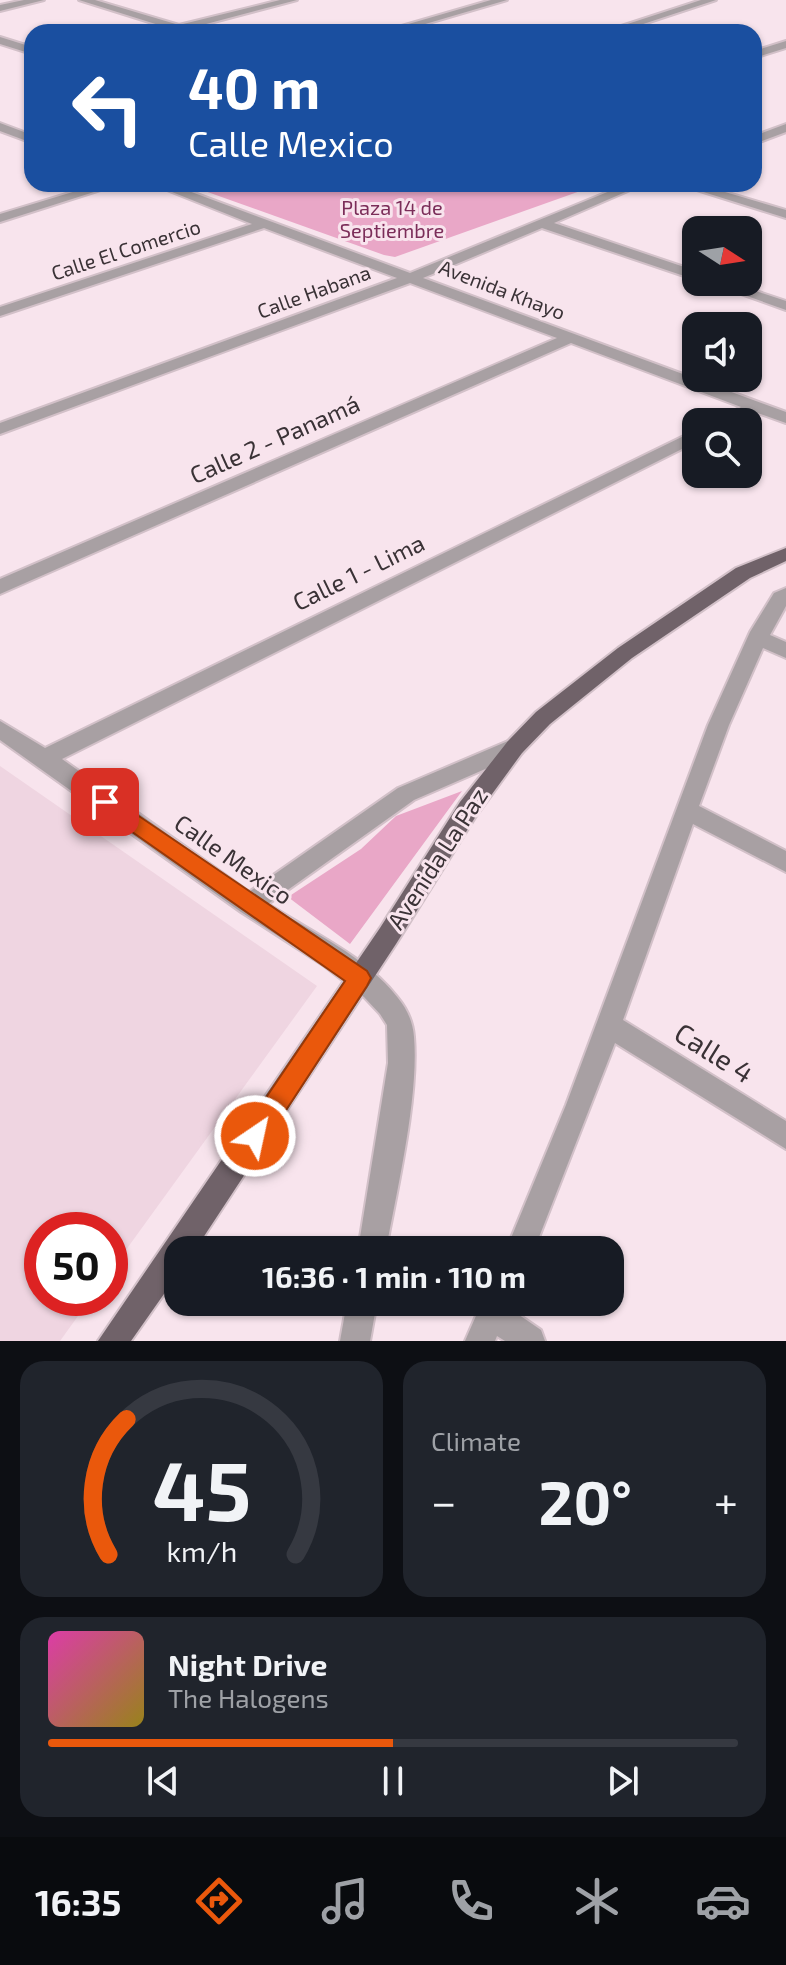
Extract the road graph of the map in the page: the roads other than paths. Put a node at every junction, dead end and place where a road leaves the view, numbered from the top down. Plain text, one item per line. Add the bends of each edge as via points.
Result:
1 (39, 0) edge
2 (84, 0) edge
3 (292, 0) edge
4 (502, 0) edge
5 (711, 0) edge
6 (0, 8) edge
7 (166, 24) edge
8 (196, 24) edge
9 (415, 24) edge
10 (634, 24) edge
11 (0, 40) edge
12 (786, 44) edge
13 (24, 48) edge
14 (762, 52) edge
15 (786, 128) edge
16 (4, 132) edge
17 (24, 137) edge
18 (762, 137) edge
19 (86, 192) edge
20 (180, 192) edge
21 (619, 192) edge
22 (711, 192) edge
23 (786, 214) edge
24 (0, 218) edge
25 (264, 223) junction
26 (542, 224) junction
27 (682, 271) edge
28 (412, 277) junction
29 (756, 296) edge
30 (786, 306) edge
31 (0, 312) edge
32 (570, 338) junction
33 (755, 406) junction
34 (751, 408) edge
35 (786, 418) edge
36 (0, 429) edge
37 (682, 442) edge
38 (786, 554) edge
39 (0, 587) edge
40 (786, 595) edge
41 (757, 637) junction
42 (786, 651) edge
43 (0, 729) edge
44 (515, 747) junction
45 (44, 758) junction
46 (687, 810) junction
47 (786, 862) edge
48 (249, 905) junction
49 (359, 978) junction
50 (609, 1025) junction
51 (786, 1136) edge
52 (187, 1236) edge
53 (374, 1236) edge
54 (526, 1236) edge
55 (164, 1270) edge
56 (359, 1316) edge
57 (491, 1316) edge
58 (503, 1316) edge
59 (113, 1341) edge
60 (355, 1341) edge
61 (480, 1341) edge
62 (530, 1341) edge

1 - 6 street
2 - 7 street
3 - 8 street
4 - 9 street
5 - 10 street
11 - 13 street
12 - 14 street
15 - 18 street
16 - 17 street
19 - 24 street
20 - 25 street, Avenida Khayo
21 - 26 street, Calle Habana
22 - 23 street
25 - 28 street, Avenida Khayo
25 - 31 street, Calle El Comercio
26 - 27 street
26 - 28 street, Calle Habana
28 - 32 street, Avenida Khayo
28 - 36 street, Calle Habana
29 - 30 street
32 - 33 street, Avenida Khayo
32 - 39 street, Calle 2 - Panamá
33 - 34 street
33 - 35 street, Avenida Khayo
37 - 45 street, Calle 1 - Lima
38 - 44 main road, Avenida La Paz via 743,573 636,645 543,718
40 - 41 street
41 - 42 street
41 - 46 street
43 - 45 street, Calle Mexico
44 - 48 street via 406,794
44 - 49 main road, Avenida La Paz via 468,809
45 - 48 street, Calle Mexico
46 - 47 street
46 - 50 street
48 - 49 street, Calle Mexico
49 - 52 main road, Avenida La Paz
49 - 53 street, Calle Mexico via 385,1000 401,1024 398,1090
50 - 51 street, Calle 4
50 - 54 street
55 - 59 main road, Avenida La Paz
56 - 60 street
57 - 61 street
58 - 62 street

